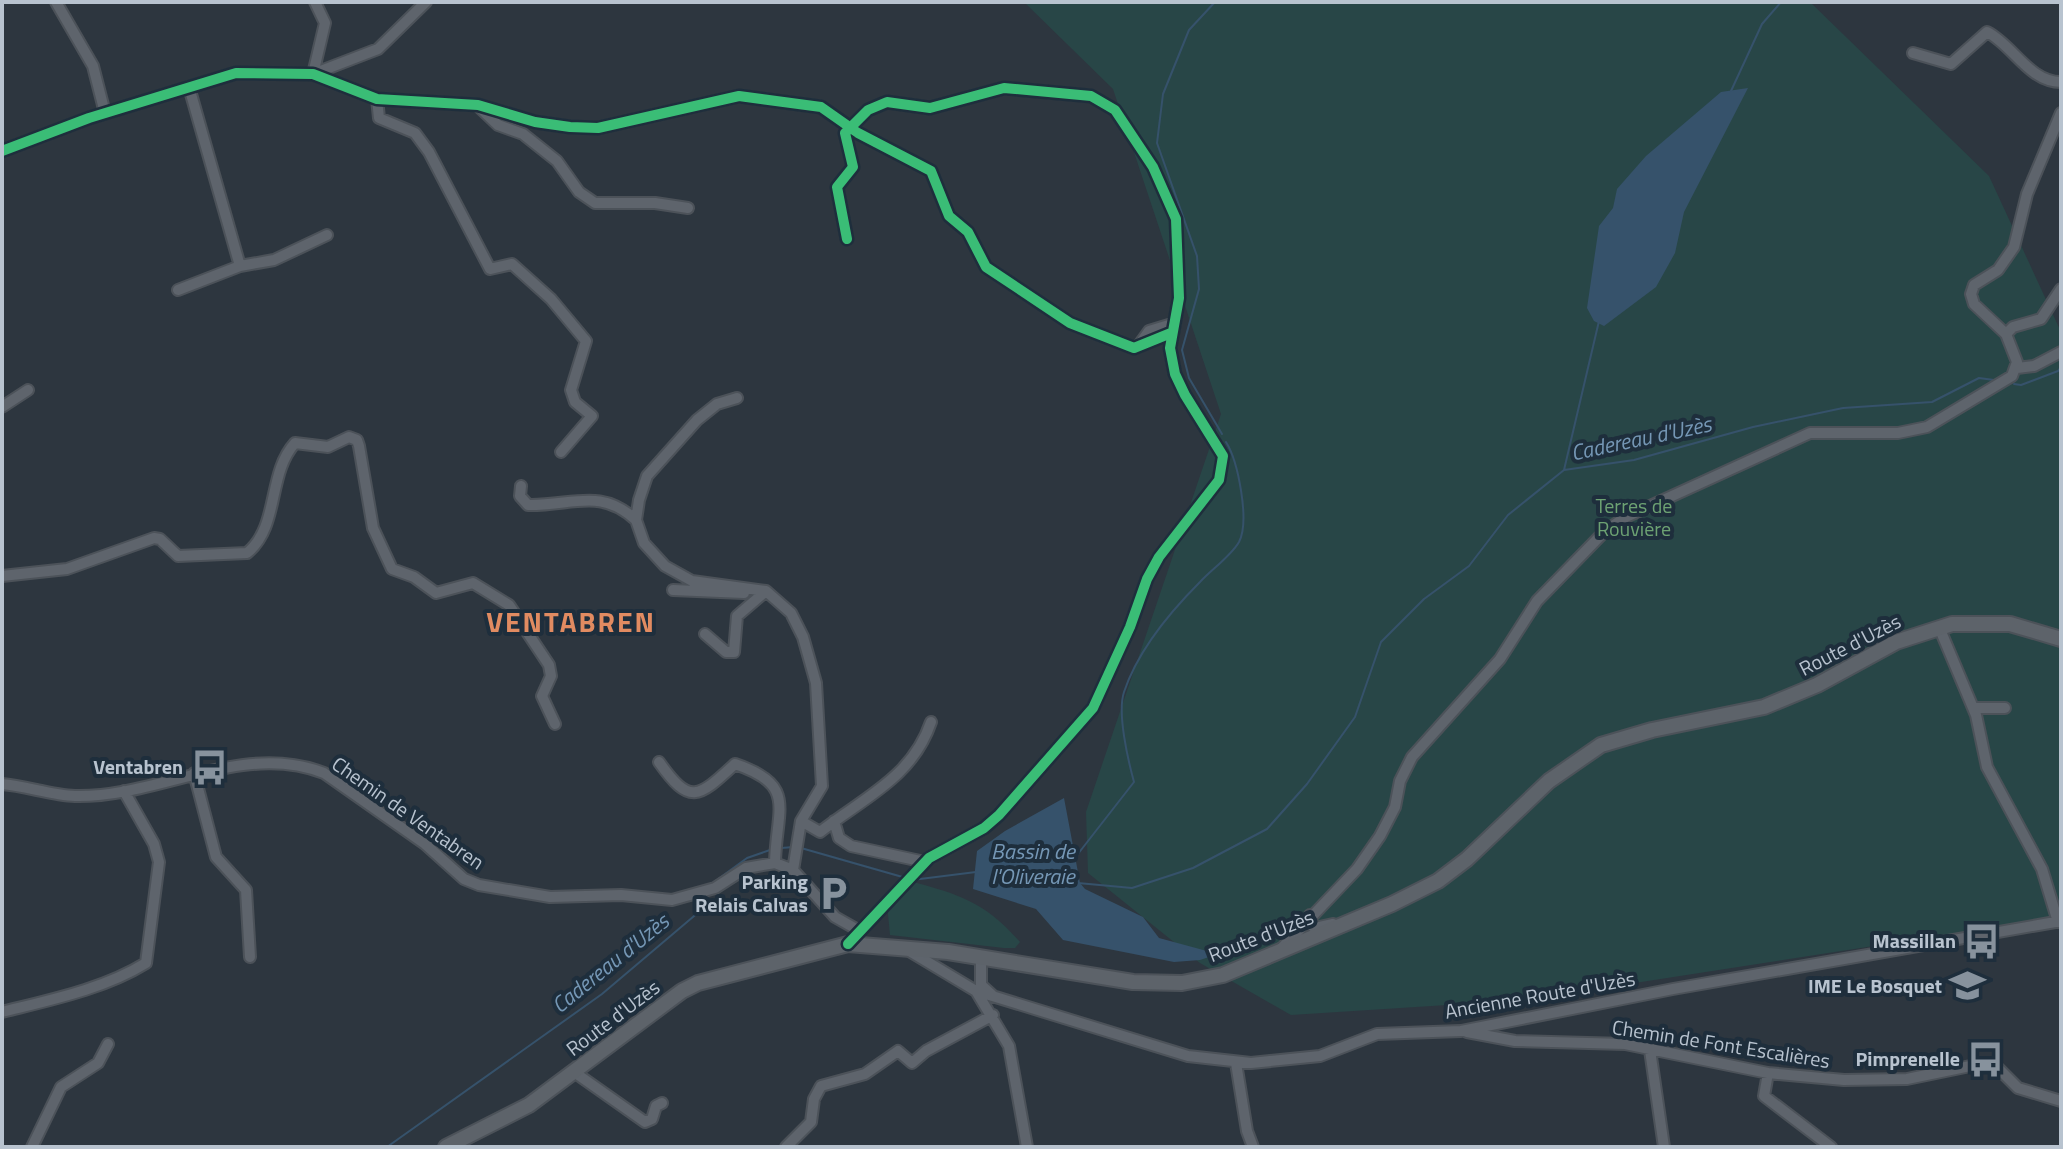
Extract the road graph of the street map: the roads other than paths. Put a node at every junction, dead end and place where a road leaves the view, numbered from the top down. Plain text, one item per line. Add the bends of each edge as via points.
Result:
1 (56, 2) edge
2 (315, 2) edge
3 (426, 2) edge
4 (1913, 53) dead end
5 (313, 74) junction
6 (2061, 82) edge
7 (189, 87) junction
8 (377, 99) junction
9 (478, 105) junction
10 (105, 113) junction
11 (2061, 113) edge
12 (848, 126) junction
13 (2, 151) edge
14 (688, 208) dead end
15 (327, 235) dead end
16 (847, 239) dead end
17 (240, 266) junction
18 (2061, 289) edge
19 (178, 290) dead end
20 (1172, 328) junction
21 (2006, 334) junction
22 (2061, 352) edge
23 (2017, 368) junction
24 (28, 390) dead end
25 (737, 398) dead end
26 (2, 407) edge
27 (561, 452) dead end
28 (521, 486) dead end
29 (636, 520) junction
30 (2, 576) edge
31 (673, 590) dead end
32 (749, 591) junction
33 (766, 591) junction
34 (1939, 627) junction
35 (705, 634) dead end
36 (2061, 639) edge
37 (1973, 708) junction
38 (2005, 708) dead end
39 (931, 722) dead end
40 (555, 724) dead end
41 (659, 762) dead end
42 (194, 773) junction
43 (2, 784) edge
44 (124, 791) junction
45 (801, 821) junction
46 (834, 821) junction
47 (775, 854) junction
48 (925, 862) junction
49 (793, 870) junction
50 (1310, 915) junction
51 (1358, 920) junction
52 (2059, 922) edge
53 (1299, 927) junction
54 (858, 930) junction
55 (1303, 943) junction
56 (848, 944) junction
57 (902, 947) junction
58 (1278, 953) junction
59 (962, 954) junction
60 (250, 957) dead end
61 (981, 957) junction
62 (979, 973) junction
63 (958, 979) junction
64 (976, 991) junction
65 (993, 997) junction
66 (2, 1012) edge
67 (993, 1015) junction
68 (1461, 1031) junction
69 (108, 1044) dead end
70 (1650, 1050) junction
71 (1236, 1063) junction
72 (574, 1072) junction
73 (1768, 1073) junction
74 (2061, 1101) edge
75 (662, 1103) dead end
76 (32, 1147) edge
77 (446, 1147) edge
78 (786, 1147) edge
79 (1027, 1147) edge
80 (1253, 1147) edge
81 (1664, 1147) edge
82 (1831, 1147) edge

1 - 10 street via 93,66
2 - 5 street via 325,23
3 - 5 street via 378,49
4 - 6 street via 1951,64 1987,32 2037,73
5 - 7 street via 236,73
5 - 8 street
7 - 10 street
7 - 17 street
8 - 9 street
8 - 27 street via 379,118 415,133 429,152 490,269 512,264 586,341 571,390 575,402 592,416
9 - 12 street via 535,122 598,128 739,96 821,107
9 - 14 street via 498,125 523,134 557,161 579,192 595,203
10 - 13 street
11 - 21 street via 2027,194 2014,247 1971,294 1974,304
12 - 16 street via 853,167 837,187
12 - 20 street via 931,171 949,216 968,232 986,267 1013,288 1070,323 1124,345 1138,346
12 - 20 street via 887,102 930,108 992,90 1015,88 1106,102 1153,167 1176,219 1179,298
15 - 17 street via 274,260
17 - 19 street
18 - 21 street via 2041,319
20 - 48 street via 1175,374 1223,456 1219,480 1159,557 1093,708 999,815
21 - 23 street
22 - 23 street
23 - 50 street via 2004,382 1927,427 1898,433 1810,433 1605,531 1537,601 1500,659 1412,757 1380,836 1357,869
24 - 26 street
25 - 29 street via 717,404 697,420 647,476
28 - 29 street via 520,496 528,505 606,500
29 - 32 street via 644,543 665,566 692,581
30 - 40 street via 67,569 154,538 178,556 247,553 264,530 285,455 295,443 328,447 349,437 359,446 373,528 392,569 436,593 473,583 509,605 549,665 551,676 542,696
31 - 32 street via 735,595
32 - 33 street
33 - 35 street via 737,616 734,652 726,652
33 - 45 street via 791,613 816,683 822,786
34 - 36 main road, Route d'Uzès via 2010,624
34 - 37 street
34 - 51 main road, Route d'Uzès via 1896,642 1764,707 1601,745 1549,781 1438,881
37 - 38 street
37 - 52 street via 1987,767 2042,869
39 - 46 street via 924,741 895,780
41 - 47 street via 689,794 705,792 735,764 773,782 780,796
42 - 44 street, Chemin de Ventabren
42 - 47 street, Chemin de Ventabren via 273,764 310,768 405,829 464,879 550,897 672,900 711,889
42 - 60 street via 216,857 246,890
43 - 44 street, Chemin de Ventabren via 74,796
44 - 66 street via 159,862 146,963 72,997
45 - 46 street via 820,832
45 - 49 street
46 - 48 street via 839,838 851,846
47 - 49 street
48 - 54 street
49 - 54 street via 835,917
50 - 51 street via 1315,928
50 - 53 street
50 - 55 street
51 - 55 main road, Route d'Uzès
52 - 68 street, Ancienne Route d'Uzès
53 - 55 street
53 - 58 street
54 - 56 street
55 - 58 main road, Route d'Uzès
56 - 57 main road, Route d'Uzès
56 - 72 main road, Route d'Uzès via 698,983
57 - 59 main road, Route d'Uzès
57 - 63 street, Ancienne Route d'Uzès
58 - 61 main road, Route d'Uzès via 1223,975 1182,983 1133,982
59 - 61 main road, Route d'Uzès
59 - 63 street via 952,965
61 - 62 street
62 - 63 street
62 - 65 street via 981,985
63 - 64 street, Ancienne Route d'Uzès
64 - 65 street, Ancienne Route d'Uzès
64 - 67 street
65 - 71 street, Ancienne Route d'Uzès via 1188,1056
67 - 78 street via 912,1063 898,1051 865,1074 821,1086 811,1122
67 - 79 street via 1009,1046
68 - 70 street, Chemin de Font Escalières via 1515,1041 1625,1044
68 - 71 street, Ancienne Route d'Uzès via 1377,1034 1320,1056
69 - 76 street via 98,1063 61,1087
70 - 73 street, Chemin de Font Escalières
70 - 81 street
71 - 80 street
72 - 75 street via 645,1122
72 - 77 main road, Route d'Uzès via 529,1105
73 - 74 street, Chemin de Font Escalières via 1907,1079 1980,1064 1998,1068 2018,1088
73 - 82 street via 1764,1096

